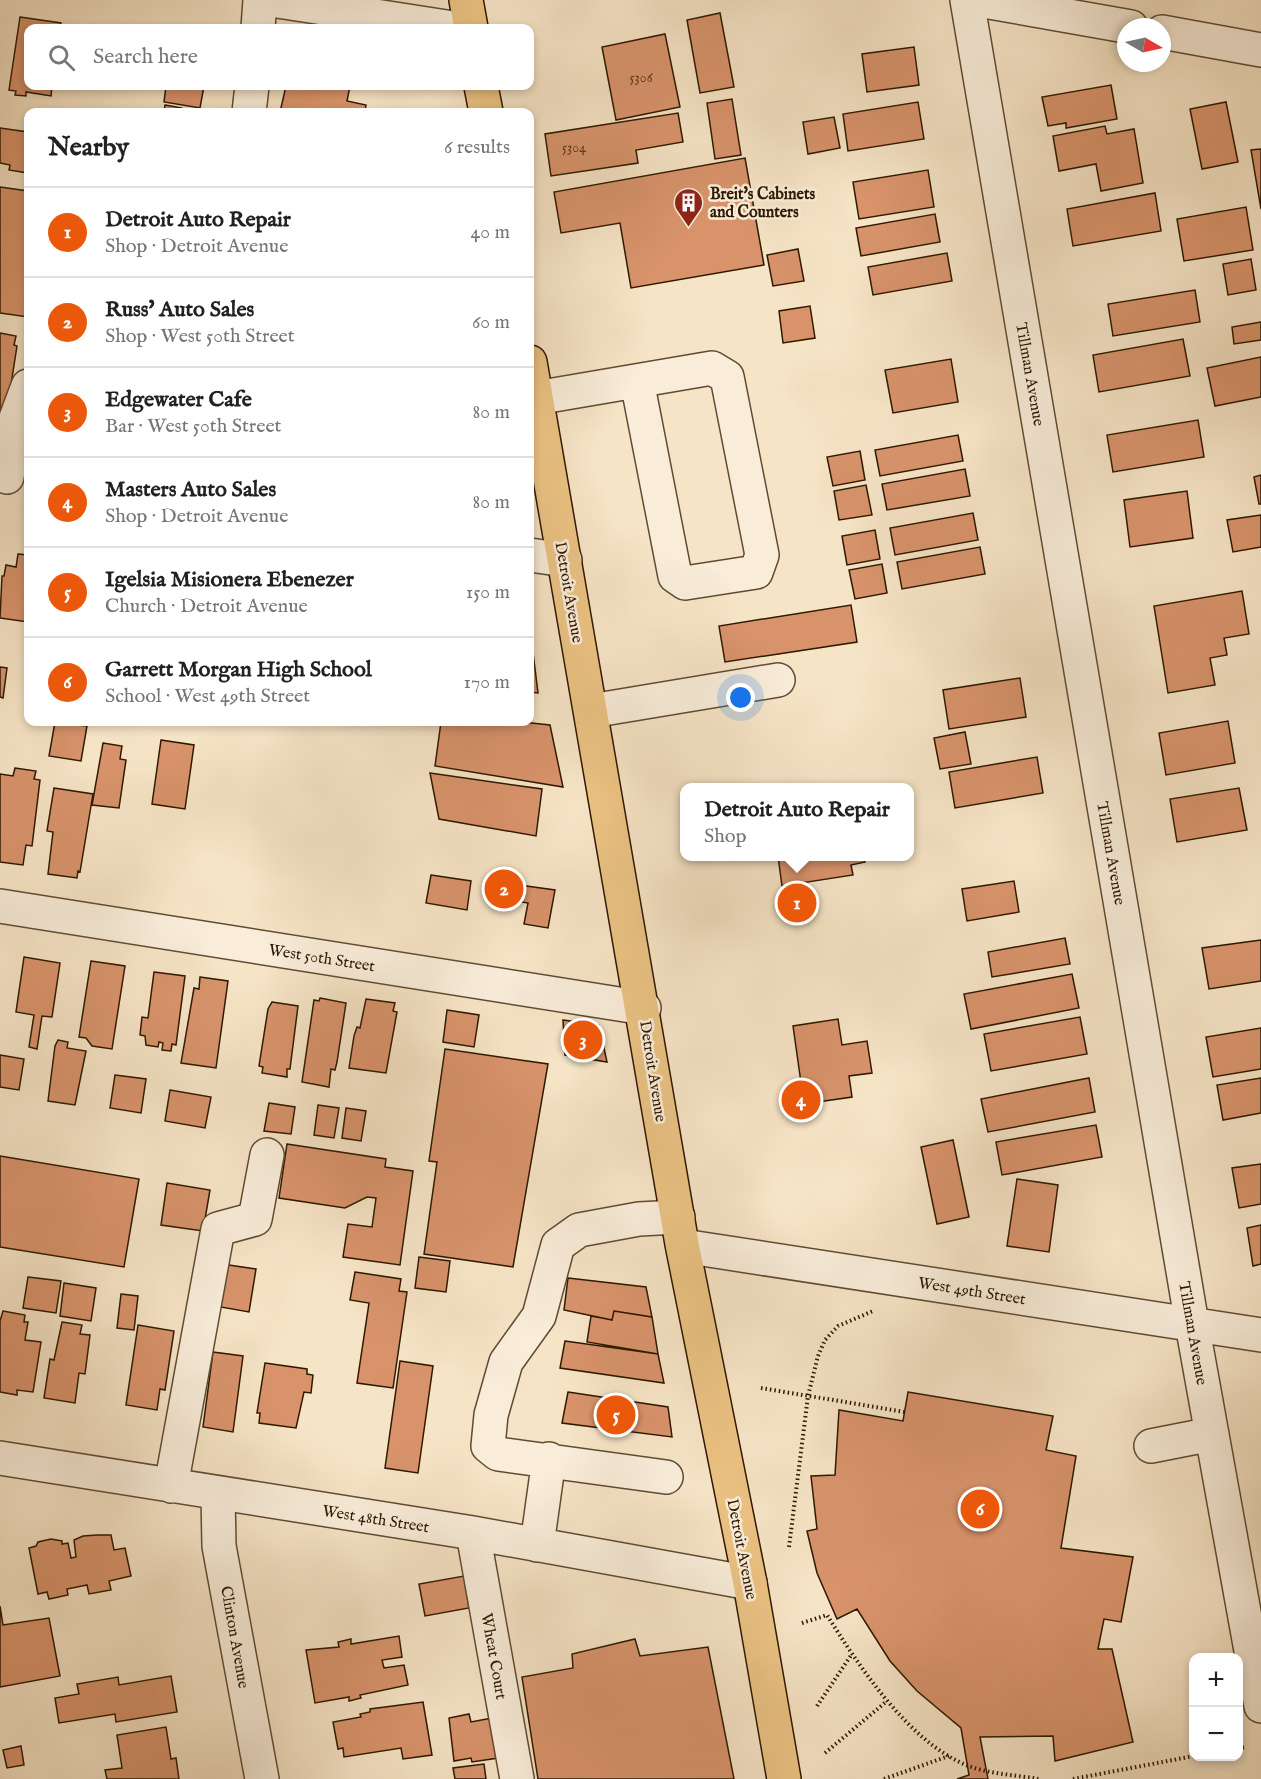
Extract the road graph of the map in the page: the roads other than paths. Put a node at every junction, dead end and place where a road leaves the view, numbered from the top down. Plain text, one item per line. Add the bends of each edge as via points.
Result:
1 (260, 0) edge
2 (271, 0) edge
3 (466, 0) edge
4 (968, 0) edge
5 (978, 0) edge
6 (258, 24) edge
7 (427, 24) edge
8 (470, 24) edge
9 (1117, 25) edge
10 (1171, 34) edge
11 (1261, 50) edge
12 (252, 90) edge
13 (482, 90) edge
14 (249, 108) edge
15 (485, 108) edge
16 (637, 381) junction
17 (534, 386) edge
18 (24, 396) edge
19 (536, 398) junction
20 (12, 477) edge
21 (534, 556) edge
22 (565, 560) junction
23 (778, 681) dead end
24 (591, 711) junction
25 (0, 906) edge
26 (644, 1008) junction
27 (267, 1155) dead end
28 (680, 1232) junction
29 (1192, 1324) junction
30 (1261, 1335) edge
31 (1212, 1434) junction
32 (1151, 1446) dead end
33 (0, 1458) edge
34 (549, 1459) junction
35 (666, 1477) dead end
36 (171, 1486) junction
37 (218, 1494) junction
38 (473, 1533) junction
39 (537, 1545) junction
40 (750, 1583) junction
41 (1261, 1706) edge
42 (262, 1779) edge
43 (517, 1779) edge
44 (784, 1779) edge

1 - 6 street
2 - 7 street
3 - 8 main road
4 - 29 street, Tillman Avenue
5 - 9 street
10 - 11 street
12 - 14 street
13 - 15 main road
16 - 16 street via 712,368 727,377 762,555 756,572 685,583 675,576
16 - 19 street
17 - 19 main road, Detroit Avenue
18 - 20 street via 16,417
19 - 22 main road, Detroit Avenue
21 - 22 street
22 - 24 main road, Detroit Avenue
23 - 24 street
24 - 26 main road, Detroit Avenue
25 - 26 street, West 50th Street
26 - 28 main road, Detroit Avenue
27 - 36 street via 255,1219 218,1229
28 - 29 street, West 49th Street
28 - 34 street, West 49th Street via 639,1219 579,1230 558,1245 539,1316 506,1362 491,1415 488,1446 498,1454
28 - 40 main road, Detroit Avenue
29 - 30 street, West 49th Street
29 - 31 street, Tillman Avenue
31 - 32 street
31 - 41 street, Tillman Avenue
33 - 36 street, West 48th Street
34 - 35 street
34 - 39 street
36 - 37 street, West 48th Street
37 - 38 street, West 48th Street
37 - 42 street, Clinton Avenue via 219,1546
38 - 39 street, West 48th Street
38 - 43 street, Wheat Court
39 - 40 street, West 48th Street
40 - 44 main road, Detroit Avenue

